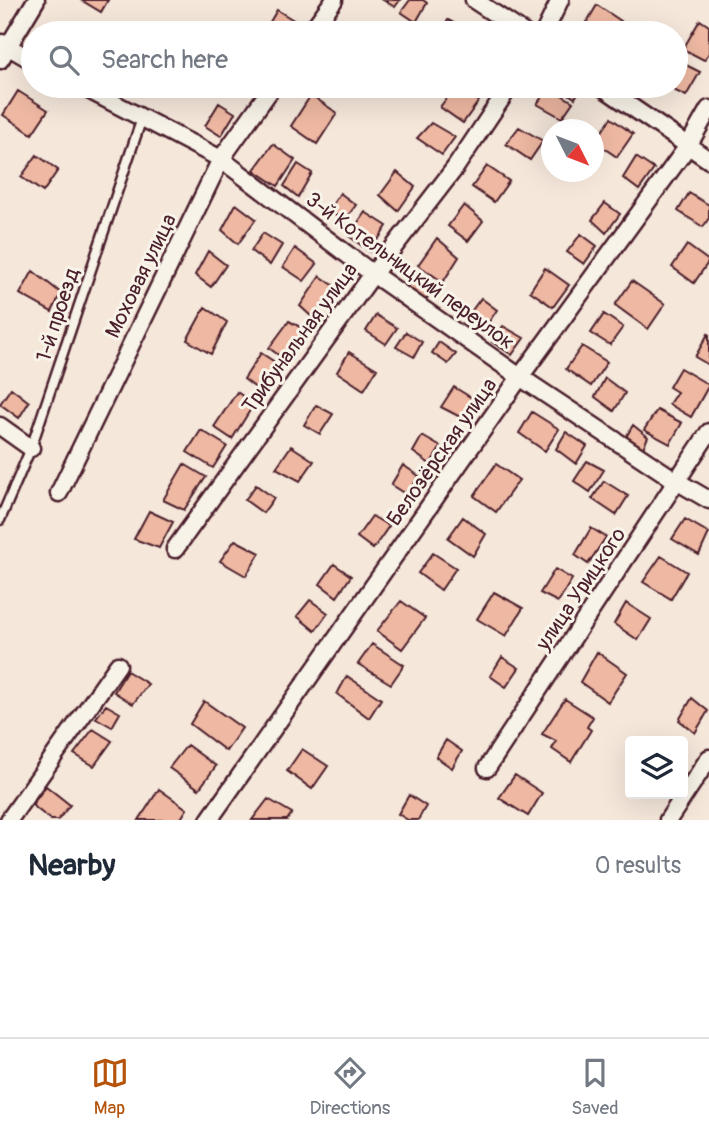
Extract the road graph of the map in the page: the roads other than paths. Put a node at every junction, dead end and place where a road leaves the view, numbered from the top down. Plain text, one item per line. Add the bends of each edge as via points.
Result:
1 (36, 0) edge
2 (334, 0) edge
3 (474, 0) edge
4 (560, 0) edge
5 (22, 21) edge
6 (319, 21) edge
7 (506, 21) edge
8 (550, 21) edge
9 (21, 23) edge
10 (3, 50) edge
11 (21, 57) edge
12 (104, 98) edge
13 (264, 98) edge
14 (502, 98) edge
15 (618, 98) edge
16 (709, 109) edge
17 (142, 118) junction
18 (688, 146) junction
19 (220, 159) junction
20 (709, 160) edge
21 (373, 274) junction
22 (520, 376) junction
23 (0, 426) edge
24 (709, 432) edge
25 (32, 448) junction
26 (678, 482) junction
27 (60, 493) dead end
28 (709, 500) edge
29 (0, 520) edge
30 (175, 549) dead end
31 (118, 666) dead end
32 (709, 758) edge
33 (487, 768) dead end
34 (9, 820) edge
35 (209, 820) edge
36 (668, 820) edge

1 - 5 street
2 - 6 street
3 - 7 street
4 - 8 street
9 - 10 street
10 - 11 street
12 - 17 street, 3-й Котельницкий переулок
13 - 19 street, Моховая улица
14 - 21 street, Трибунальная улица
15 - 18 street
16 - 18 street, Белозёрская улица
17 - 19 street, 3-й Котельницкий переулок
17 - 25 lane, 1-й проезд
18 - 20 street
18 - 22 street, Белозёрская улица
19 - 21 street, 3-й Котельницкий переулок
19 - 27 street, Моховая улица
21 - 22 street, 3-й Котельницкий переулок
21 - 30 street, Трибунальная улица
22 - 26 street, 3-й Котельницкий переулок
22 - 35 street, Белозёрская улица
23 - 25 street
24 - 26 street, улица Урицкого
25 - 29 lane, 1-й проезд
26 - 28 street, 3-й Котельницкий переулок
26 - 33 street, улица Урицкого
31 - 34 street
32 - 36 street

